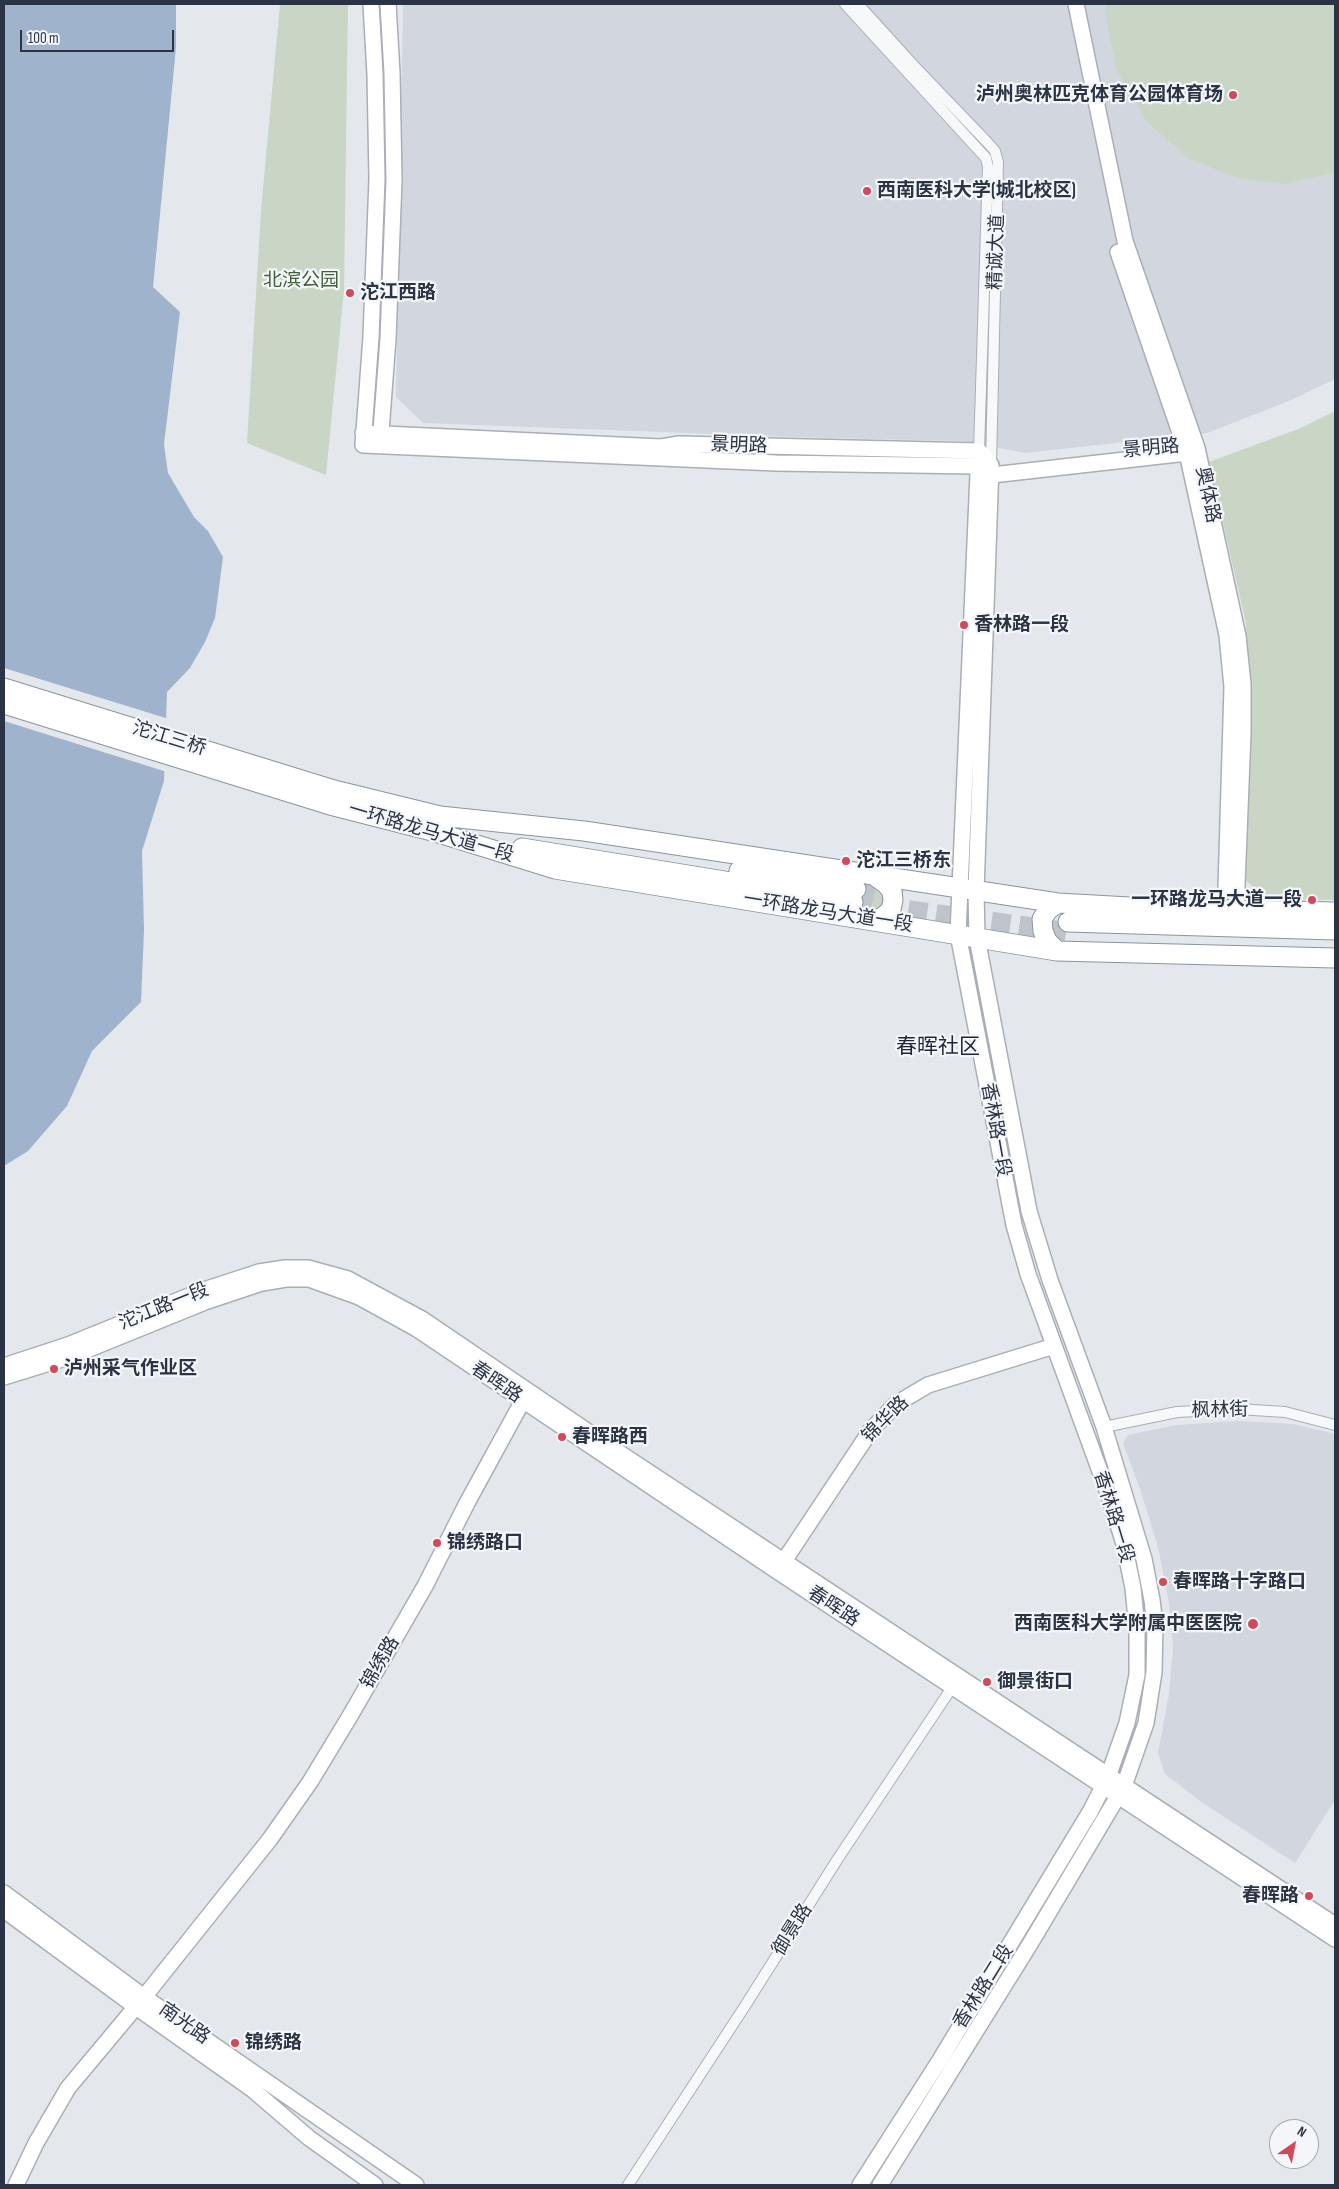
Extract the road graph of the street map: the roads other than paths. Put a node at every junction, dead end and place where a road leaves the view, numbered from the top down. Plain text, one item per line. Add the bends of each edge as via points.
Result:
1 (371, 4) edge
2 (388, 4) edge
3 (845, 4) edge
4 (858, 4) edge
5 (1067, 4) edge
6 (1076, 4) edge
7 (380, 440) junction
8 (1189, 448) junction
9 (979, 451) junction
10 (986, 469) junction
11 (4, 688) edge
12 (4, 704) edge
13 (332, 798) junction
14 (436, 824) junction
15 (876, 877) junction
16 (969, 891) junction
17 (855, 896) tunnel mouth
18 (1058, 903) junction
19 (1231, 910) junction
20 (1335, 912) edge
21 (872, 920) junction
22 (1335, 930) edge
23 (958, 934) junction
24 (977, 938) junction
25 (1335, 941) edge
26 (1057, 951) junction
27 (1335, 958) edge
28 (327, 1278) junction
29 (1055, 1349) junction
30 (4, 1366) edge
31 (4, 1377) edge
32 (525, 1396) junction
33 (1335, 1425) edge
34 (1104, 1427) junction
35 (782, 1568) junction
36 (956, 1681) junction
37 (1106, 1782) junction
38 (1121, 1791) junction
39 (4, 1893) edge
40 (4, 1910) edge
41 (1335, 1925) edge
42 (1335, 1939) edge
43 (140, 2002) junction
44 (16, 2185) edge
45 (375, 2185) edge
46 (416, 2185) edge
47 (628, 2185) edge
48 (860, 2185) edge
49 (880, 2185) edge

1 - 7 street, 景明路 via 376,179 371,337 363,439
2 - 7 street via 394,180 388,339
3 - 9 street, 精诚大道 via 986,158
4 - 10 street, 精诚大道 via 995,151 998,162
5 - 8 street, 奥体路 via 1116,243
6 - 8 street, 奥体路 via 1125,241
7 - 9 street, 景明路
7 - 10 street, 景明路 via 776,463
8 - 10 street, 景明路
8 - 19 street, 奥体路 via 1241,658 1243,734
9 - 10 street
10 - 16 street, 香林路一段
11 - 13 highway, 沱江三桥
12 - 13 highway, 沱江三桥
13 - 14 highway, 一环路龙马大道一段
14 - 15 highway, 一环路龙马大道一段 via 584,831
14 - 17 highway via 530,850
14 - 21 highway, 一环路龙马大道一段 via 556,869
15 - 16 highway, 一环路龙马大道一段
15 - 21 highway via 892,891 893,900 891,910
16 - 18 highway, 一环路龙马大道一段
16 - 23 street, 香林路一段
16 - 24 street, 香林路一段
18 - 19 highway, 一环路龙马大道一段
18 - 26 highway via 1042,919 1047,941
19 - 20 highway, 一环路龙马大道一段
21 - 23 highway, 一环路龙马大道一段
22 - 25 highway via 1068,927
23 - 24 highway, 一环路龙马大道一段
23 - 29 street, 香林路一段 via 1014,1225
24 - 26 highway, 一环路龙马大道一段
24 - 34 street, 香林路一段 via 1028,1210
26 - 27 highway, 一环路龙马大道一段
28 - 30 street, 沱江路一段 via 308,1268 259,1272
28 - 31 street, 沱江路一段 via 262,1283 205,1302 72,1356
28 - 32 street, 春晖路 via 348,1279 393,1302
29 - 35 street, 锦华路 via 928,1385 896,1404 871,1430
29 - 37 street, 香林路一段 via 1109,1496 1124,1544 1132,1588 1137,1675 1128,1723
32 - 35 street, 春晖路
32 - 43 street, 锦绣路 via 421,1594 310,1782 270,1839
33 - 34 street, 枫林街 via 1285,1412 1238,1409 1178,1412
34 - 38 street, 香林路一段 via 1144,1559 1155,1625 1154,1672 1146,1723
35 - 36 street, 春晖路
36 - 37 street, 春晖路
36 - 47 street, 御景路
37 - 38 street, 春晖路
37 - 48 street, 香林路二段 via 1021,1927
38 - 41 street, 春晖路
38 - 42 street, 春晖路
38 - 49 street, 香林路二段
39 - 43 street, 南光路
40 - 43 street, 南光路
43 - 44 street, 锦绣路 via 68,2088
43 - 45 street, 南光路 via 309,2138
43 - 46 street, 南光路

